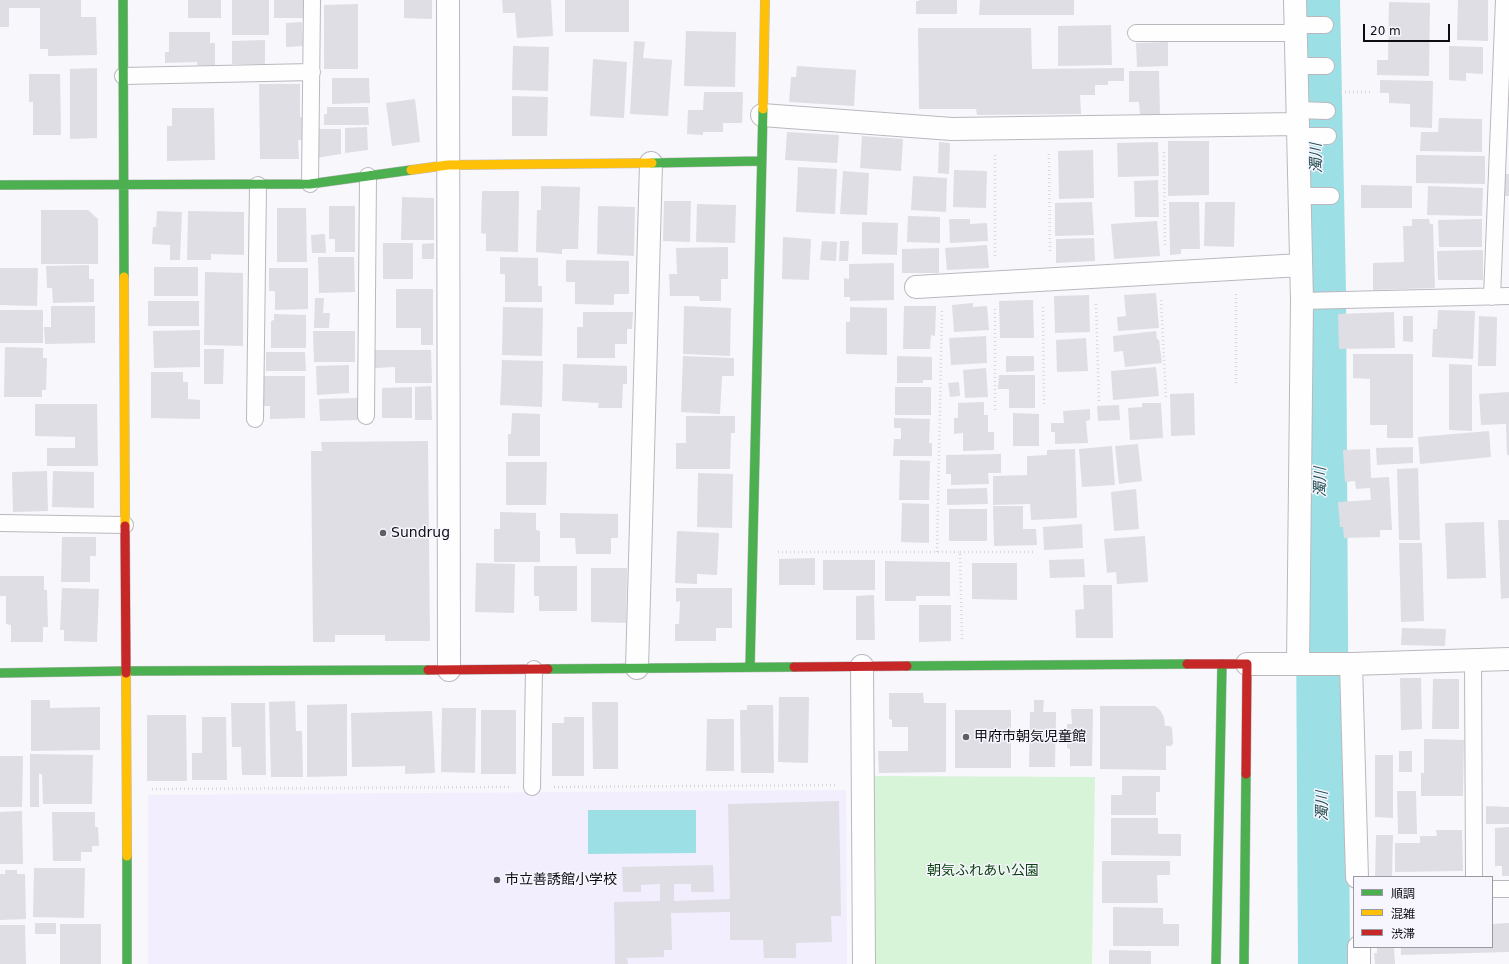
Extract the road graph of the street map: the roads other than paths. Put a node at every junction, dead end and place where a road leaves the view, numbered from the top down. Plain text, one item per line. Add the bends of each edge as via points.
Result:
1 (123, 0) edge
2 (312, 0) edge
3 (448, 0) edge
4 (765, 0) edge
5 (1295, 0) edge
6 (1504, 0) edge
7 (1325, 25) dead end
8 (1299, 28) junction
9 (1136, 33) dead end
10 (1302, 66) junction
11 (1326, 66) dead end
12 (312, 72) junction
13 (123, 76) junction
14 (1327, 110) dead end
15 (762, 115) junction
16 (1302, 123) junction
17 (1328, 136) dead end
18 (761, 160) junction
19 (651, 163) junction
20 (448, 165) junction
21 (368, 176) junction
22 (310, 184) junction
23 (0, 185) edge
24 (123, 185) junction
25 (258, 185) junction
26 (1304, 196) junction
27 (1331, 196) dead end
28 (1301, 265) junction
29 (916, 287) dead end
30 (1509, 296) edge
31 (1492, 297) junction
32 (1307, 301) junction
33 (366, 416) dead end
34 (255, 419) dead end
35 (0, 523) edge
36 (125, 525) junction
37 (1509, 659) edge
38 (1473, 660) junction
39 (1222, 664) junction
40 (1247, 664) junction
41 (1299, 664) junction
42 (1350, 664) junction
43 (862, 666) junction
44 (750, 667) junction
45 (637, 668) junction
46 (534, 669) junction
47 (449, 670) junction
48 (126, 671) junction
49 (0, 674) edge
50 (532, 787) road end
51 (1357, 876) edge
52 (1474, 876) edge
53 (1509, 888) edge
54 (1493, 889) edge
55 (1358, 948) edge
56 (127, 964) edge
57 (864, 964) edge
58 (1216, 964) edge
59 (1244, 964) edge
60 (1359, 964) edge

1 - 13 street
2 - 12 lane
3 - 20 street
4 - 15 street
5 - 8 street
6 - 31 lane
7 - 8 lane
8 - 9 lane
8 - 10 street
10 - 11 lane
10 - 16 street
12 - 13 lane
12 - 22 lane
13 - 24 street
14 - 16 lane
15 - 16 street via 952,129
15 - 18 street
16 - 17 lane
16 - 26 street
18 - 19 street
18 - 44 street
19 - 20 street
19 - 45 street
20 - 21 street
20 - 47 street
21 - 22 street
21 - 33 lane
22 - 25 street
23 - 24 street
24 - 25 street
24 - 36 street
25 - 34 lane
26 - 27 lane
26 - 28 street
28 - 29 street
28 - 32 street
30 - 31 lane
31 - 32 lane
32 - 41 street
35 - 36 lane
36 - 48 street
37 - 38 street
38 - 42 street
38 - 52 lane
39 - 40 street
39 - 43 street
39 - 58 street
40 - 41 street
40 - 59 street
41 - 42 street
42 - 51 street
43 - 44 street
43 - 57 street
44 - 45 street
45 - 46 street
46 - 47 street
46 - 50 lane
47 - 48 street
48 - 49 street
48 - 56 street
53 - 54 lane
55 - 60 street

